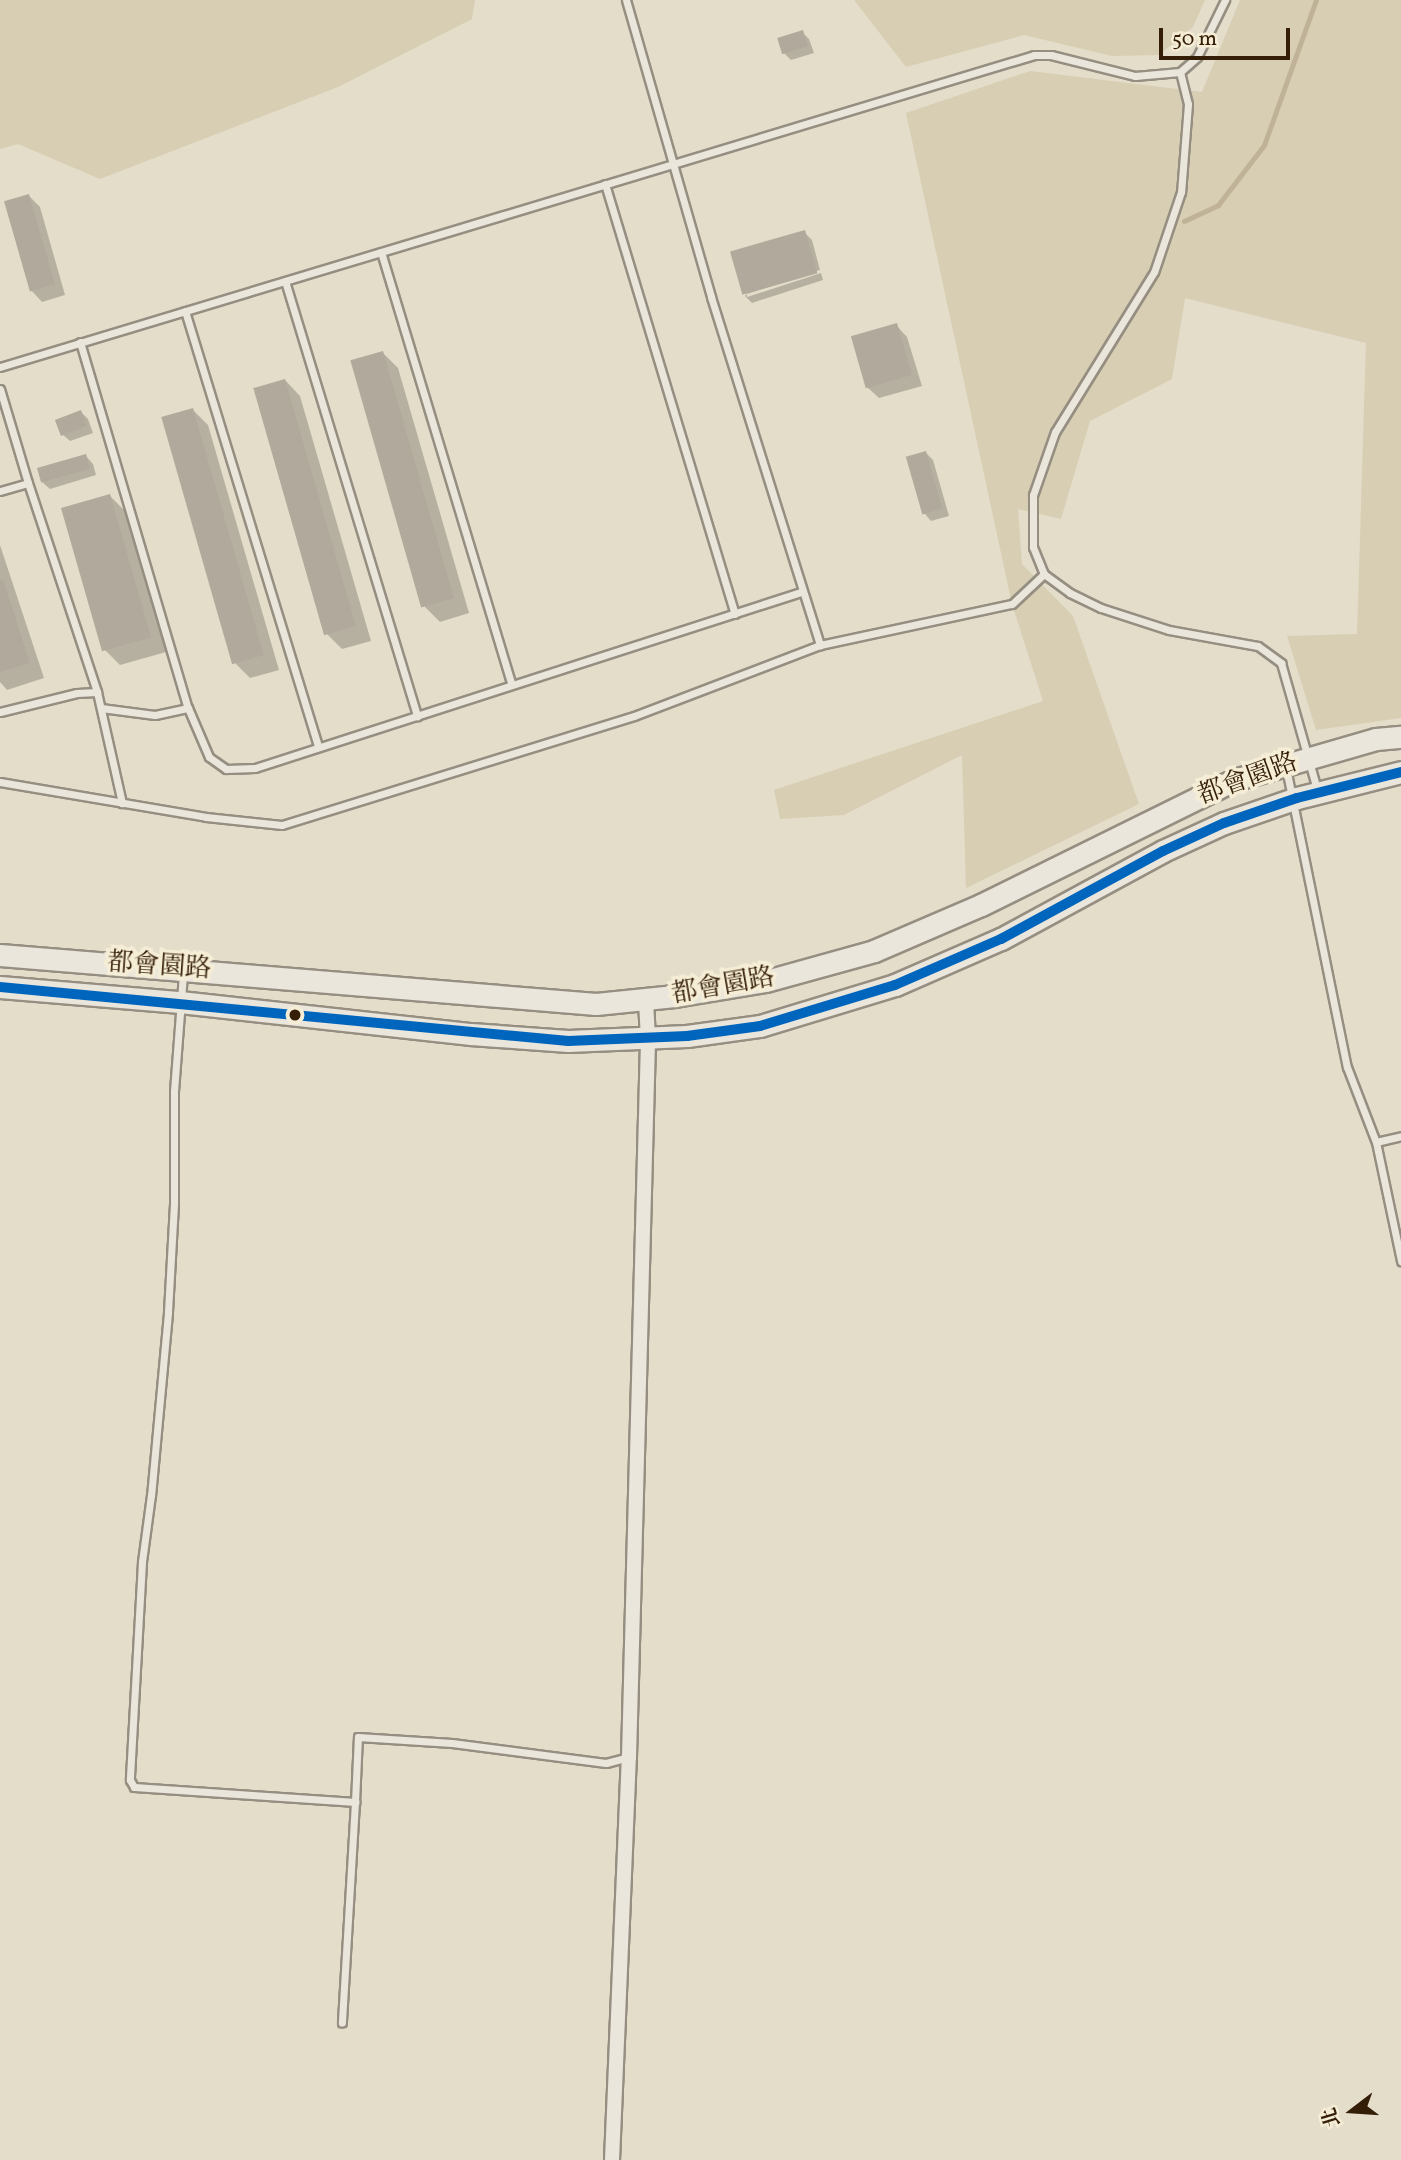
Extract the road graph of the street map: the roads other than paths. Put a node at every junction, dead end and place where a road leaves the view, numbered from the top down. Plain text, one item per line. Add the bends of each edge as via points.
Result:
1 (626, 0) edge
2 (1225, 0) edge
3 (1180, 72) junction
4 (672, 164) junction
5 (605, 184) junction
6 (381, 252) junction
7 (285, 281) junction
8 (185, 311) junction
9 (80, 342) junction
10 (0, 367) edge
11 (0, 389) edge
12 (28, 484) junction
13 (0, 491) edge
14 (1044, 574) junction
15 (801, 592) junction
16 (735, 614) junction
17 (820, 645) junction
18 (512, 685) junction
19 (97, 692) junction
20 (101, 708) junction
21 (188, 708) junction
22 (0, 712) edge
23 (416, 716) junction
24 (1401, 737) edge
25 (318, 747) junction
26 (1309, 758) junction
27 (1285, 765) junction
28 (1401, 772) edge
29 (0, 782) edge
30 (1318, 792) junction
31 (1294, 800) junction
32 (122, 803) junction
33 (0, 955) edge
34 (184, 968) junction
35 (0, 988) edge
36 (646, 1000) junction
37 (180, 1002) junction
38 (648, 1039) junction
39 (1401, 1136) edge
40 (1376, 1142) junction
41 (1401, 1261) edge
42 (629, 1757) junction
43 (355, 1802) junction
44 (342, 2023) dead end
45 (612, 2160) edge

1 - 4 lane
2 - 3 lane via 1196,57
3 - 4 lane via 1135,76 1034,55
3 - 14 lane via 1188,104 1181,192 1154,271 1061,422 1046,457 1033,495 1031,520 1033,547
4 - 5 lane
4 - 15 lane
5 - 6 lane
5 - 16 lane
6 - 7 lane
6 - 18 lane
7 - 8 lane
7 - 23 lane
8 - 9 lane
8 - 25 lane
9 - 10 lane
9 - 21 lane
11 - 12 lane
12 - 13 lane
12 - 19 lane
14 - 17 lane via 1012,604
14 - 26 lane via 1101,608 1168,630 1258,646 1274,657 1281,663
15 - 16 lane
15 - 17 lane
16 - 18 lane
17 - 32 lane via 634,716 282,825
18 - 23 lane
19 - 20 lane
19 - 22 lane
20 - 21 lane via 155,715
20 - 32 lane
21 - 25 lane via 209,757 226,769 255,768
23 - 25 lane
24 - 26 street, 都會園路 via 1376,739
26 - 27 street, 都會園路
26 - 30 lane
27 - 31 lane
27 - 36 street, 都會園路 via 1234,780 981,905 874,951 766,981
28 - 30 street, 都會園路
29 - 32 lane
30 - 31 street, 都會園路
31 - 38 street, 都會園路 via 1224,823 1163,851 1001,939 895,985 760,1026
31 - 40 lane via 1347,1067
33 - 34 street, 都會園路
34 - 36 street, 都會園路 via 596,1004
34 - 37 lane
35 - 37 street, 都會園路
36 - 38 street
37 - 38 street, 都會園路 via 471,1034 568,1041
37 - 43 lane via 168,1312 142,1562 130,1780 134,1787
38 - 42 street
39 - 40 lane
40 - 41 lane
42 - 43 lane via 606,1763 452,1743 358,1737
42 - 45 street
43 - 44 lane

